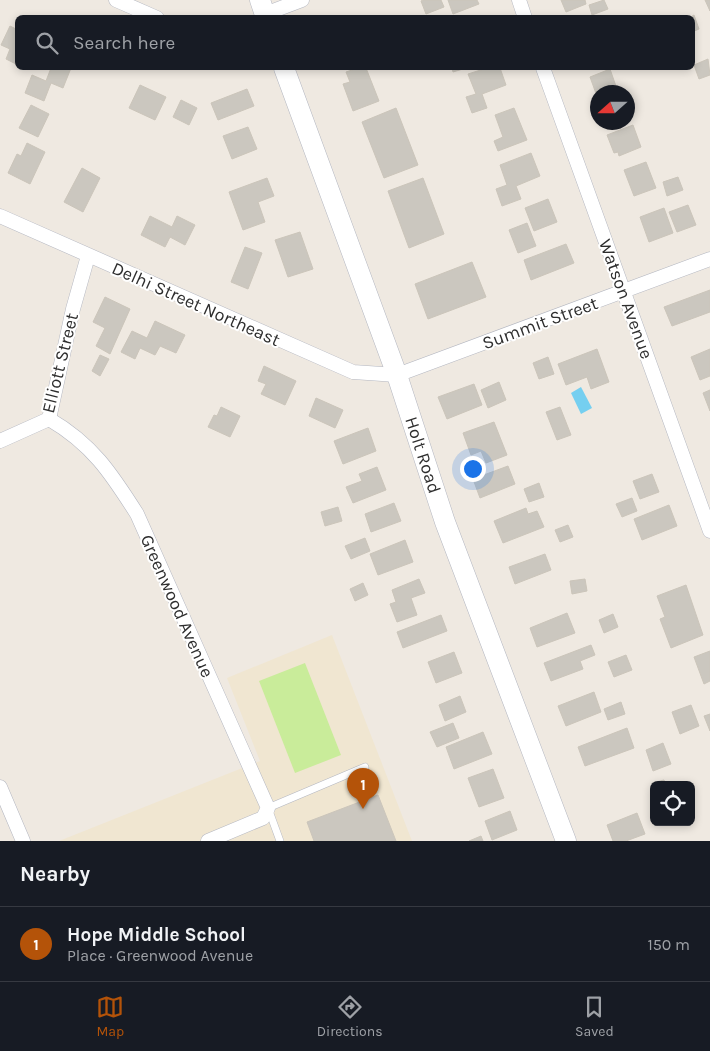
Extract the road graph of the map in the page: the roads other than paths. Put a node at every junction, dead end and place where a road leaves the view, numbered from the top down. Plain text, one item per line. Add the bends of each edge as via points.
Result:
1 (116, 0) edge
2 (302, 0) edge
3 (519, 0) edge
4 (264, 10) edge
5 (150, 15) edge
6 (524, 15) edge
7 (285, 70) edge
8 (544, 70) edge
9 (0, 216) edge
10 (88, 256) junction
11 (710, 259) edge
12 (624, 292) junction
13 (397, 375) junction
14 (49, 419) junction
15 (0, 441) edge
16 (710, 531) edge
17 (365, 767) dead end
18 (0, 787) edge
19 (265, 813) junction
20 (23, 841) edge
21 (208, 841) edge
22 (280, 841) edge
23 (566, 841) edge

1 - 5 street
2 - 4 street
3 - 6 street
7 - 13 main road, Holt Road
8 - 12 street, Watson Avenue
9 - 10 street, Delhi Street Northeast
10 - 13 street, Delhi Street Northeast via 353,372
10 - 14 street, Elliott Street
11 - 12 street, Summit Street
12 - 13 street, Summit Street
12 - 16 street, Watson Avenue
13 - 23 main road, Holt Road via 445,522
14 - 15 street, Elliott Street
14 - 19 street, Greenwood Avenue via 72,432 95,454 136,514
17 - 19 lane
18 - 20 street
19 - 21 street
19 - 22 lane

